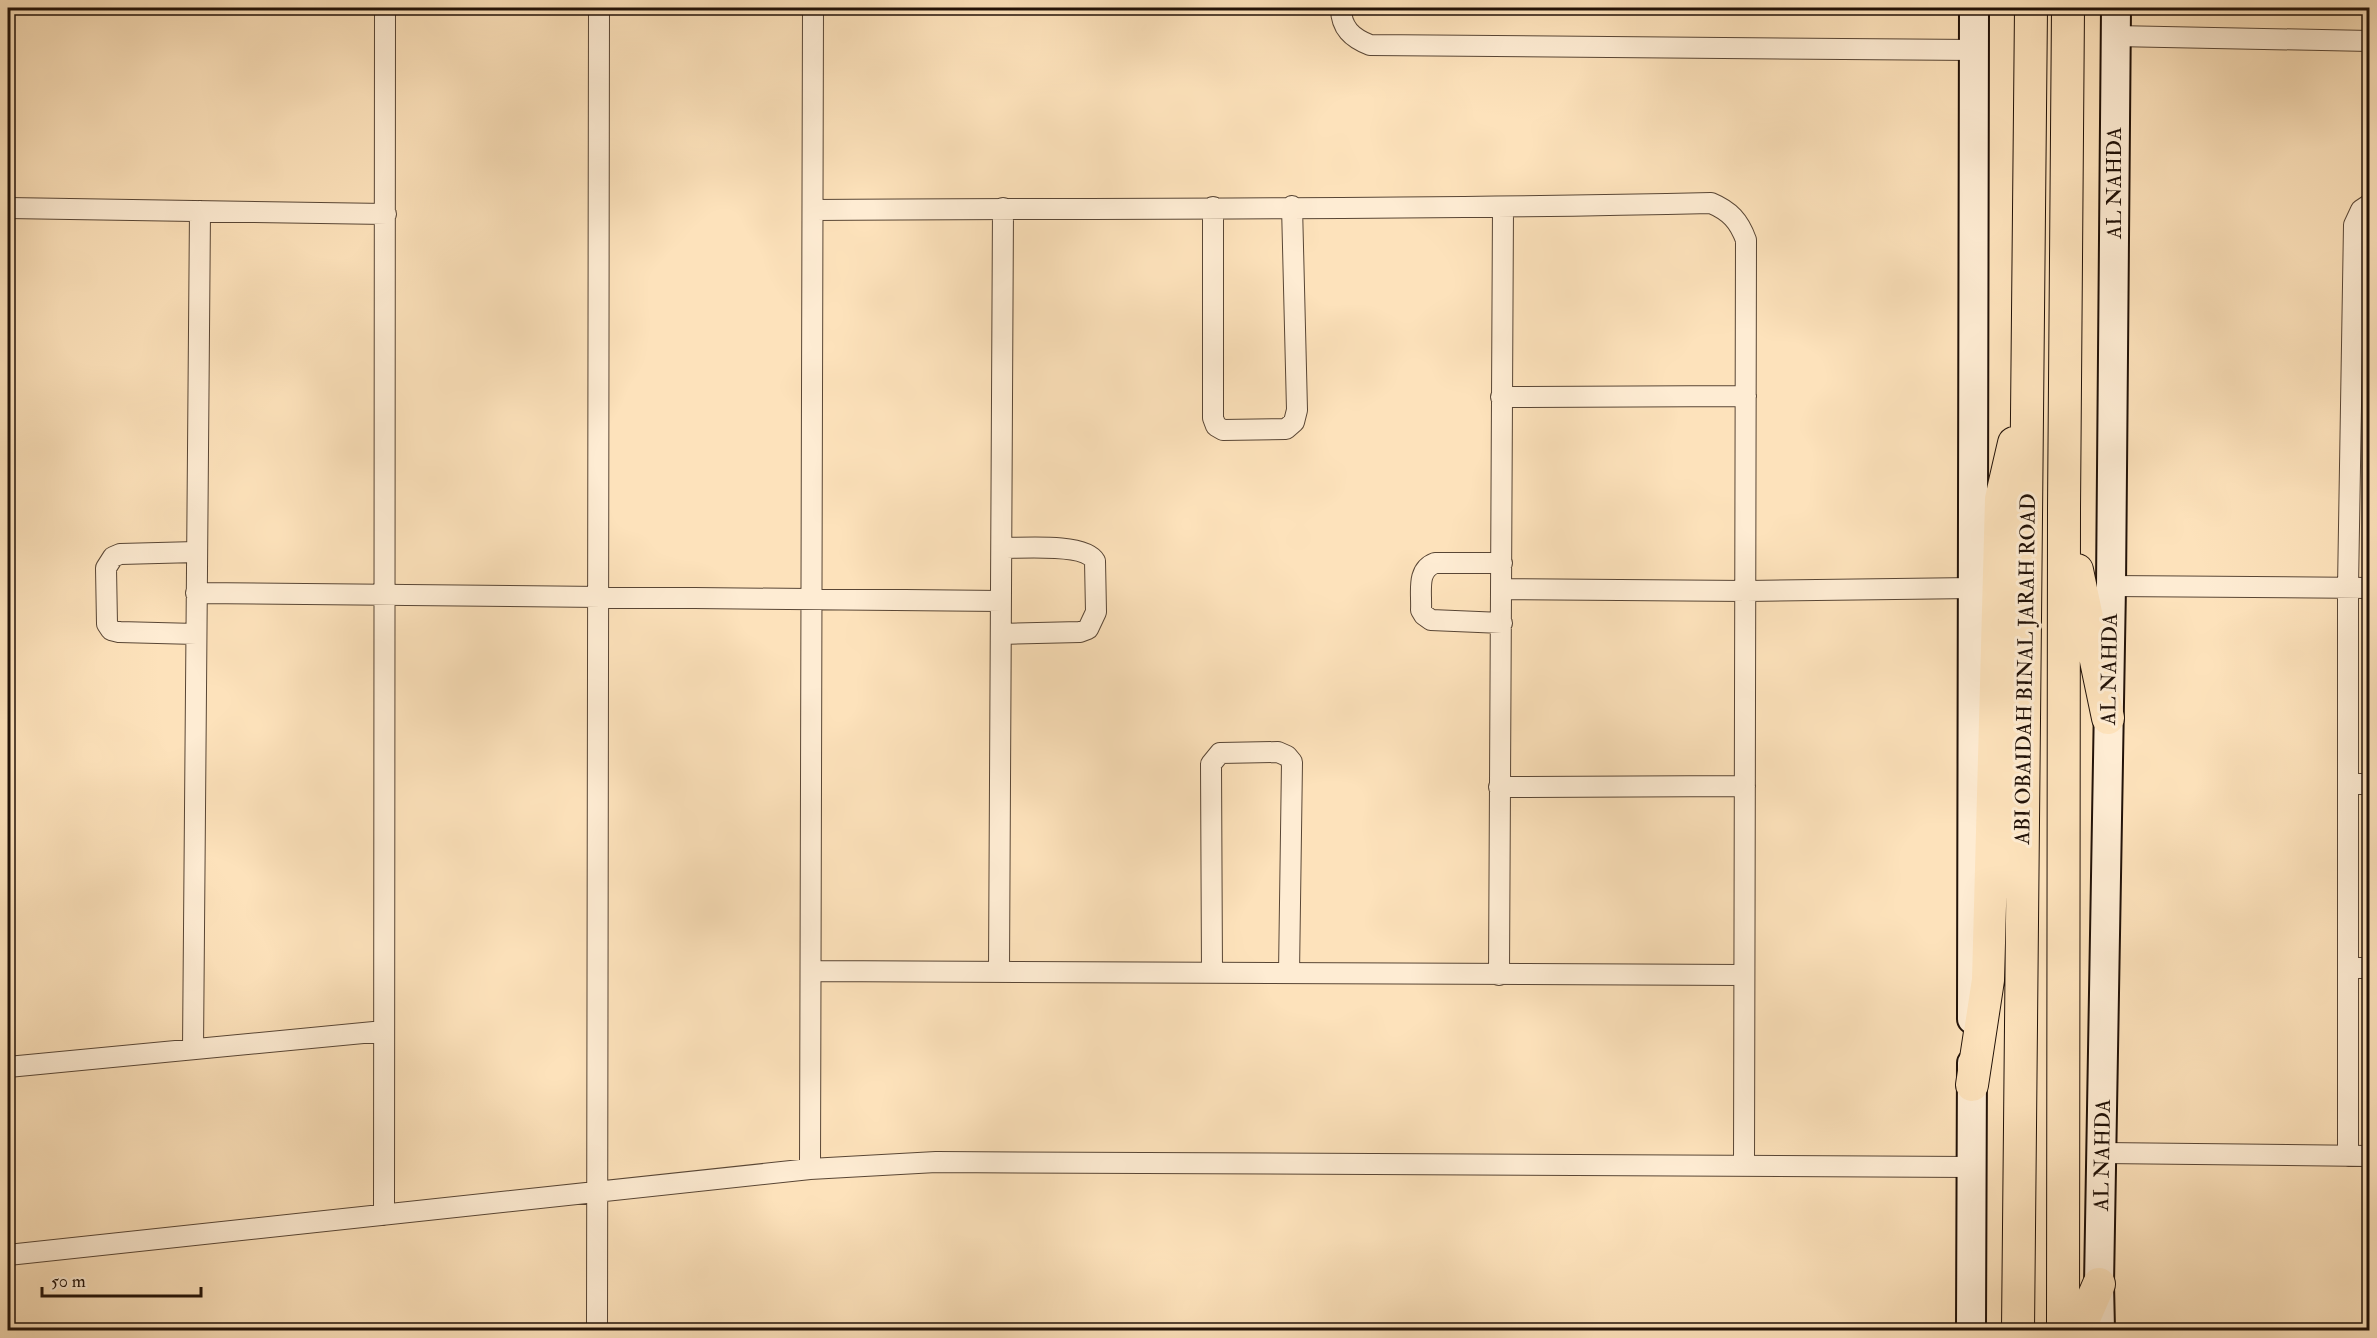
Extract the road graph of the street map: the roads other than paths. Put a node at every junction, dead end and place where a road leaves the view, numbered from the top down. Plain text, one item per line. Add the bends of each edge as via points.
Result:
1 (385, 8) edge
2 (599, 8) edge
3 (813, 8) edge
4 (1341, 8) edge
5 (1974, 8) edge
6 (2031, 8) edge
7 (2068, 8) edge
8 (2116, 8) edge
9 (2115, 36) junction
10 (2370, 40) edge
11 (1974, 50) junction
12 (2370, 204) edge
13 (1292, 206) junction
14 (1213, 207) junction
15 (8, 208) edge
16 (1003, 208) junction
17 (1503, 208) junction
18 (813, 210) junction
19 (200, 211) junction
20 (386, 214) junction
21 (2028, 380) junction
22 (2361, 387) edge
23 (1746, 396) junction
24 (1502, 397) junction
25 (2064, 509) junction
26 (1002, 548) junction
27 (196, 552) junction
28 (1502, 563) junction
29 (2111, 586) junction
30 (2348, 587) junction
31 (1973, 588) junction
32 (2370, 588) edge
33 (1502, 589) junction
34 (1747, 591) junction
35 (196, 593) junction
36 (385, 595) junction
37 (598, 597) junction
38 (813, 599) junction
39 (1001, 601) junction
40 (1502, 622) junction
41 (196, 634) junction
42 (1001, 634) junction
43 (2108, 718) junction
44 (2348, 784) junction
45 (2370, 784) edge
46 (1745, 786) junction
47 (1500, 787) junction
48 (2348, 968) junction
49 (2370, 968) edge
50 (811, 971) junction
51 (999, 972) junction
52 (1212, 973) junction
53 (1289, 973) junction
54 (1499, 975) junction
55 (1744, 975) junction
56 (384, 1031) junction
57 (193, 1049) junction
58 (8, 1067) edge
59 (1972, 1085) junction
60 (2103, 1153) junction
61 (2348, 1156) junction
62 (2370, 1156) edge
63 (1744, 1166) junction
64 (1971, 1167) junction
65 (810, 1169) junction
66 (598, 1193) junction
67 (384, 1215) junction
68 (8, 1255) edge
69 (2099, 1284) junction
70 (597, 1330) edge
71 (1971, 1330) edge
72 (2018, 1330) edge
73 (2063, 1330) edge
74 (2079, 1330) edge
75 (2100, 1330) edge

1 - 20 street
2 - 37 street
3 - 18 street
4 - 11 street via 1347,31 1370,45
5 - 11 main road
6 - 21 main road, ABI OBAIDAH BINAL JARAH ROAD
7 - 25 main road, ABI OBAIDAH BINAL JARAH ROAD
8 - 9 main road, AL NAHDA
9 - 10 street
9 - 29 main road, AL NAHDA
11 - 31 main road
12 - 22 street via 2361,210 2354,225
13 - 14 street
13 - 14 street via 1297,410 1294,422 1286,429 1223,430 1213,418
13 - 17 street
14 - 16 street
15 - 19 street
16 - 18 street
16 - 26 street
17 - 23 street via 1711,203 1726,210 1740,224 1746,240
17 - 24 street
18 - 38 street
19 - 20 street
19 - 27 street
20 - 36 street
21 - 59 main road via 2001,499 1989,980
21 - 72 main road, ABI OBAIDAH BINAL JARAH ROAD
22 - 30 street
23 - 24 street
23 - 34 street
24 - 28 street
25 - 43 main road
25 - 73 main road, ABI OBAIDAH BINAL JARAH ROAD
26 - 39 street
26 - 42 street via 1077,549 1092,555 1096,612 1088,629 1080,632
27 - 35 street
27 - 41 street via 120,554 106,568 107,624 111,630
28 - 33 street
28 - 40 street via 1426,566 1422,573 1421,610 1431,620
29 - 30 street
29 - 43 main road, AL NAHDA
30 - 32 street
30 - 44 street
31 - 34 street
31 - 59 main road
33 - 34 street
33 - 40 street
34 - 46 street
35 - 36 street
35 - 41 street
36 - 37 street
36 - 56 street
37 - 38 street
37 - 66 street
38 - 39 street
38 - 50 street
39 - 42 street
40 - 47 street
41 - 57 street
42 - 51 street
43 - 60 main road, AL NAHDA
44 - 45 street
44 - 48 street
46 - 47 street
46 - 55 street
47 - 54 street
48 - 49 street
48 - 61 street
50 - 51 street
50 - 65 street
51 - 52 street
52 - 53 street
52 - 53 street via 1211,764 1220,753 1278,752 1292,762
53 - 54 street
54 - 55 street
55 - 63 street
56 - 57 street
56 - 67 street
57 - 58 street
59 - 64 main road
60 - 61 street
60 - 69 main road, AL NAHDA
61 - 62 street
63 - 64 street
63 - 65 street via 936,1162
64 - 71 main road
65 - 66 street
66 - 67 street
66 - 70 street
67 - 68 street
69 - 74 main road
69 - 75 main road, AL NAHDA

